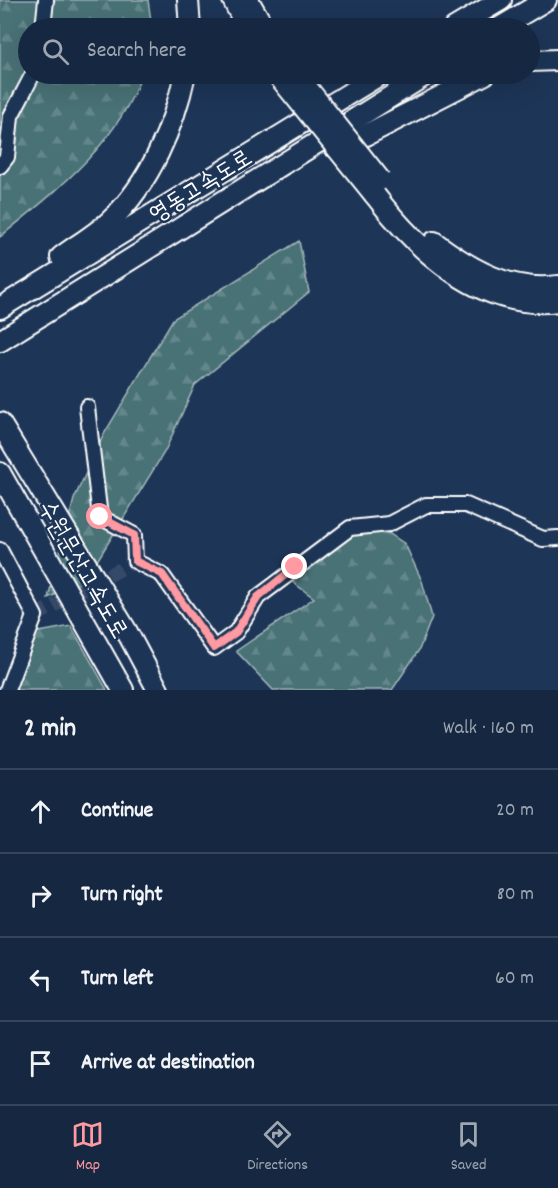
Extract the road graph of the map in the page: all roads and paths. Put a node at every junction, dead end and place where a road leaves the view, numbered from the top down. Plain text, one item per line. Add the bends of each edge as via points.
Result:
1 (46, 0) edge
2 (188, 0) edge
3 (233, 0) edge
4 (248, 0) edge
5 (501, 0) edge
6 (546, 0) edge
7 (44, 18) edge
8 (189, 18) edge
9 (242, 18) edge
10 (258, 18) edge
11 (471, 18) edge
12 (516, 18) edge
13 (558, 60) edge
14 (540, 61) edge
15 (28, 84) edge
16 (182, 84) edge
17 (287, 84) edge
18 (303, 84) edge
19 (365, 84) edge
20 (411, 84) edge
21 (466, 84) edge
22 (285, 162) junction
23 (0, 166) edge
24 (379, 190) junction
25 (558, 286) edge
26 (558, 301) edge
27 (0, 303) edge
28 (0, 308) edge
29 (0, 341) edge
30 (87, 407) dead end
31 (0, 413) edge
32 (0, 423) edge
33 (13, 446) junction
34 (0, 473) edge
35 (558, 538) edge
36 (0, 550) edge
37 (7, 690) edge
38 (123, 690) edge
39 (158, 690) edge

1 - 7 lane
2 - 8 highway
3 - 9 highway
4 - 10 highway
5 - 11 highway
6 - 12 highway
13 - 14 highway
15 - 23 lane via 11,116 7,158
16 - 27 highway via 172,124 142,181 110,220
17 - 24 highway, bridge
18 - 24 highway, bridge
19 - 28 highway, 영동고속도로
20 - 22 highway, 영동고속도로
21 - 22 highway via 366,135
22 - 29 highway, 영동고속도로
24 - 25 highway via 467,266 506,284
24 - 26 highway via 399,226 460,279 507,298
30 - 35 lane via 100,517 134,535 135,561 162,574 214,648 236,632 258,597 350,528 389,524 426,505 466,505 543,539
31 - 33 highway
32 - 33 highway, 수원문산고속도로
33 - 39 highway, 수원문산고속도로 via 126,630
34 - 38 highway, 수원문산고속도로
36 - 37 lane via 35,616

